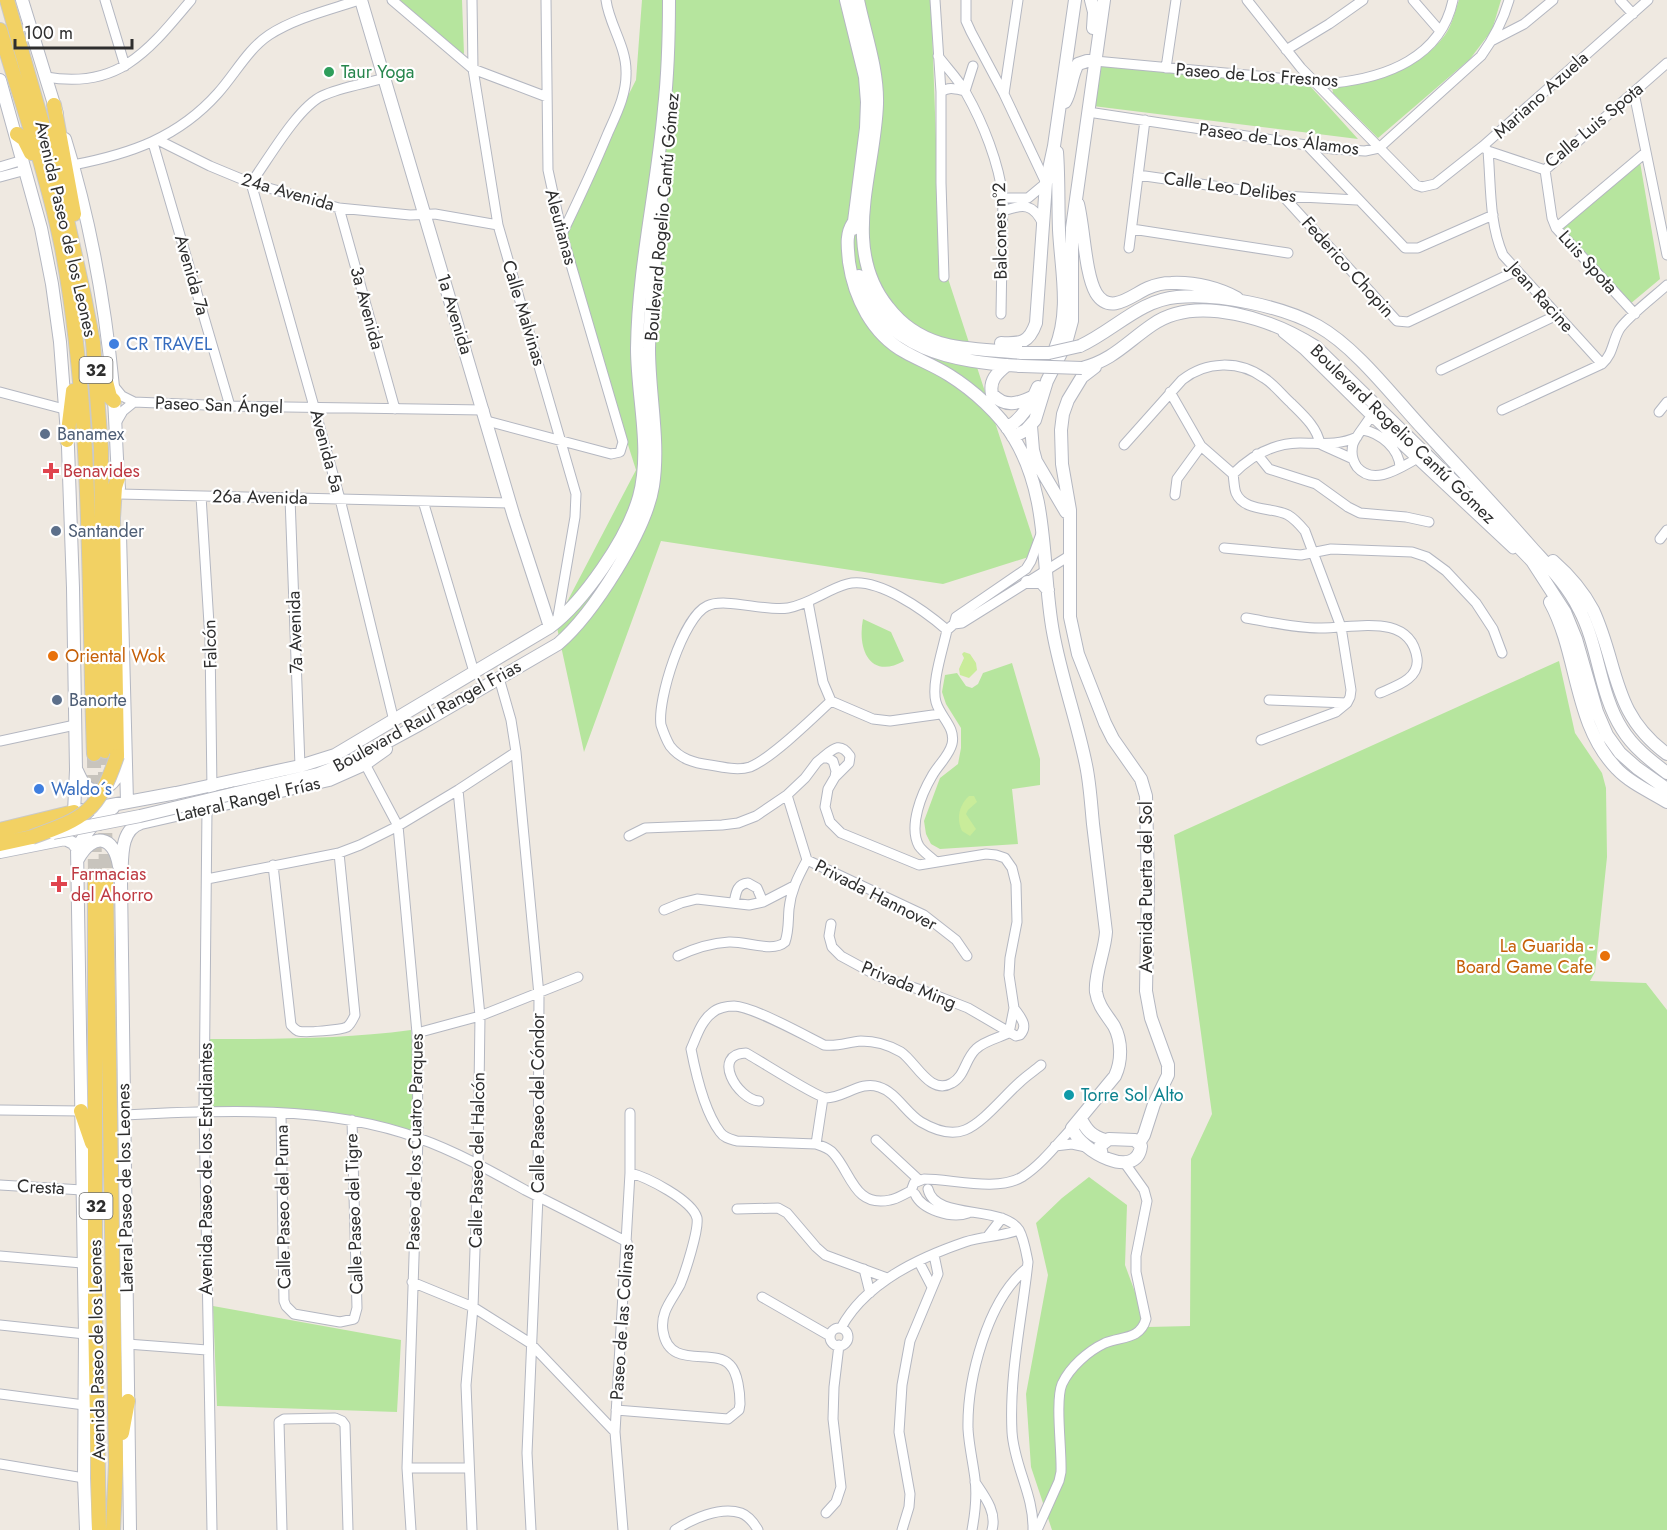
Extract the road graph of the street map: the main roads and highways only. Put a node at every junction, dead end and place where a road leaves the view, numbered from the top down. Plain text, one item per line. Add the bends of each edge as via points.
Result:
1 (7, 0) edge
2 (22, 0) edge
3 (360, 0) edge
4 (669, 0) edge
5 (677, 0) edge
6 (846, 0) edge
7 (858, 0) edge
8 (1075, 0) edge
9 (1091, 0) edge
10 (1104, 0) edge
11 (0, 30) edge
12 (1091, 61) junction
13 (1, 86) edge
14 (54, 105) junction
15 (1060, 107) junction
16 (17, 134) junction
17 (1054, 146) junction
18 (1077, 200) junction
19 (56, 223) junction
20 (853, 223) junction
21 (72, 237) junction
22 (1246, 303) junction
23 (93, 342) junction
24 (940, 343) junction
25 (1098, 364) junction
26 (1007, 365) junction
27 (79, 382) junction
28 (1034, 396) junction
29 (114, 401) junction
30 (1031, 426) junction
31 (1010, 432) junction
32 (68, 440) junction
33 (118, 478) junction
34 (1038, 498) junction
35 (1059, 499) junction
36 (1069, 519) junction
37 (1529, 553) junction
38 (1027, 582) road end
39 (1048, 590) junction
40 (596, 599) joint
41 (553, 624) junction
42 (1078, 654) junction
43 (1060, 658) junction
44 (407, 731) junction
45 (110, 753) junction
46 (1667, 754) edge
47 (76, 770) junction
48 (1667, 773) edge
49 (212, 789) junction
50 (1667, 789) edge
51 (176, 793) junction
52 (1667, 802) edge
53 (123, 803) junction
54 (207, 809) junction
55 (74, 812) junction
56 (184, 814) junction
57 (50, 818) junction
58 (0, 830) edge
59 (32, 837) junction
60 (57, 840) junction
61 (0, 843) edge
62 (124, 847) joint
63 (0, 852) edge
64 (77, 854) junction
65 (121, 882) junction
66 (81, 1111) junction
67 (1081, 1119) junction
68 (1105, 1140) junction
69 (1139, 1143) junction
70 (96, 1155) junction
71 (1102, 1156) junction
72 (95, 1313) junction
73 (85, 1334) junction
74 (128, 1401) junction
75 (116, 1464) junction
76 (86, 1530) edge
77 (99, 1530) edge
78 (113, 1530) edge
79 (130, 1530) edge

1 - 21 main road, Avenida Paseo de los Leones / 32
2 - 14 main road
3 - 41 main road, 1a Avenida via 510,503
4 - 41 main road, Boulevard Rogelio Cantú Gómez via 664,109 637,349 643,478 632,516 617,544 584,593
5 - 40 main road, Boulevard Rogelio Cantú Gómez via 673,109 662,182 649,348 653,487 645,516
6 - 20 main road, Boulevard Rogelio Cantú Gómez via 865,77 867,102
7 - 24 main road, Boulevard Rogelio Cantú Gómez via 877,102 862,222 866,267 871,283 893,314 921,336
8 - 15 main road
9 - 12 main road
10 - 12 main road
11 - 19 main road, Avenida Paseo de los Leones / 32
12 - 15 main road via 1076,67 1071,89
12 - 18 main road via 1081,101 1088,111
13 - 16 main road
14 - 21 main road via 73,203
14 - 29 main road via 92,244
15 - 17 main road
16 - 19 main road via 28,146
16 - 32 main road via 52,284
17 - 24 main road via 1046,183 1036,323 1029,337 1016,344 965,340
17 - 28 main road via 1064,318 1060,337
18 - 22 main road via 1091,280 1103,301 1122,303 1150,287 1168,283 1206,286
18 - 30 main road via 1072,228 1072,321
19 - 27 main road, Avenida Paseo de los Leones / 32 via 70,296
20 - 26 main road, Boulevard Rogelio Cantú Gómez via 856,268 862,286 884,320 900,335 934,353
20 - 31 main road via 847,239 851,276 868,317 902,351 949,374 964,386
21 - 23 main road, Avenida Paseo de los Leones / 32
22 - 24 main road, Boulevard Rogelio Cantú Gómez, bridge via 1190,296 1163,299 1080,346 1049,352 1022,353
22 - 37 main road, Boulevard Rogelio Cantú Gómez via 1297,316 1343,345
23 - 29 main road
23 - 45 main road, Avenida Paseo de los Leones / 32 via 101,448
25 - 26 main road, Boulevard Rogelio Cantú Gómez, bridge via 1082,368
25 - 36 main road, Avenida Puerta del Sol via 1078,382 1063,414 1062,464
25 - 37 main road, Boulevard Rogelio Cantú Gómez via 1152,325 1179,313 1224,313 1287,330 1316,347
26 - 28 main road via 991,382 992,394 1002,402 1014,404
27 - 32 main road via 74,391
27 - 45 main road, Avenida Paseo de los Leones / 32 via 88,530
28 - 31 main road
29 - 33 main road
30 - 31 main road
30 - 35 main road via 1036,461
31 - 34 main road via 1023,453
32 - 47 main road
33 - 45 main road
33 - 45 main road via 113,518
34 - 35 main road
34 - 39 main road
35 - 36 main road
36 - 42 main road, Avenida Puerta del Sol via 1070,617
37 - 46 main road via 1539,550 1581,590 1602,634 1620,695 1644,733
37 - 48 main road, Boulevard Rogelio Cantú Gómez via 1549,566 1580,611 1621,728 1635,746
37 - 50 main road, Boulevard Rogelio Cantú Gómez via 1565,612 1607,735 1620,753
37 - 52 main road via 1531,570 1566,639 1590,729 1598,744 1618,770
38 - 39 main road via 1041,582
39 - 43 main road
40 - 44 main road, Boulevard Raul Rangel Frias via 558,644
41 - 49 main road, Boulevard Rogelio Cantú Gómez via 335,755
42 - 43 main road
42 - 69 main road, Avenida Puerta del Sol via 1105,723 1141,779 1146,796 1146,991 1168,1074
43 - 67 main road via 1087,768 1105,921 1105,947 1096,992 1114,1027 1119,1048 1115,1076
44 - 54 main road, Lateral Rangel Frías via 381,754 329,780
44 - 59 main road, Boulevard Raul Rangel Frias, bridge via 334,769 140,816
45 - 47 main road via 120,772 109,787 90,789
45 - 53 main road
45 - 59 main road, bridge via 107,784 89,810 69,824
47 - 55 main road
49 - 51 main road, Boulevard Rogelio Cantú Gómez
49 - 54 main road
51 - 53 main road, Boulevard Rogelio Cantú Gómez
51 - 56 main road via 188,798
53 - 55 main road, Boulevard Rogelio Cantú Gómez
53 - 64 main road via 94,823
54 - 56 main road, Lateral Rangel Frías
55 - 57 main road
56 - 62 main road, Lateral Rangel Frías via 135,825 127,833
57 - 58 main road
57 - 60 main road via 61,820 66,827
59 - 61 main road
60 - 63 main road
60 - 64 main road via 69,840
62 - 65 main road, Lateral Paseo de los Leones
64 - 65 main road via 95,840 102,840 116,852
64 - 66 main road
65 - 74 main road, Lateral Paseo de los Leones
66 - 70 main road
66 - 73 main road
67 - 68 main road via 1088,1132
67 - 71 main road via 1072,1128 1076,1137
68 - 69 main road via 1129,1139
68 - 71 main road via 1100,1146
69 - 71 main road via 1141,1149 1130,1161
70 - 72 main road, Avenida Paseo de los Leones / 32
70 - 75 main road, Avenida Paseo de los Leones / 32 via 101,882
72 - 73 main road
72 - 77 main road, Avenida Paseo de los Leones / 32
73 - 76 main road
74 - 75 main road
74 - 79 main road, Lateral Paseo de los Leones
75 - 78 main road, Avenida Paseo de los Leones / 32

